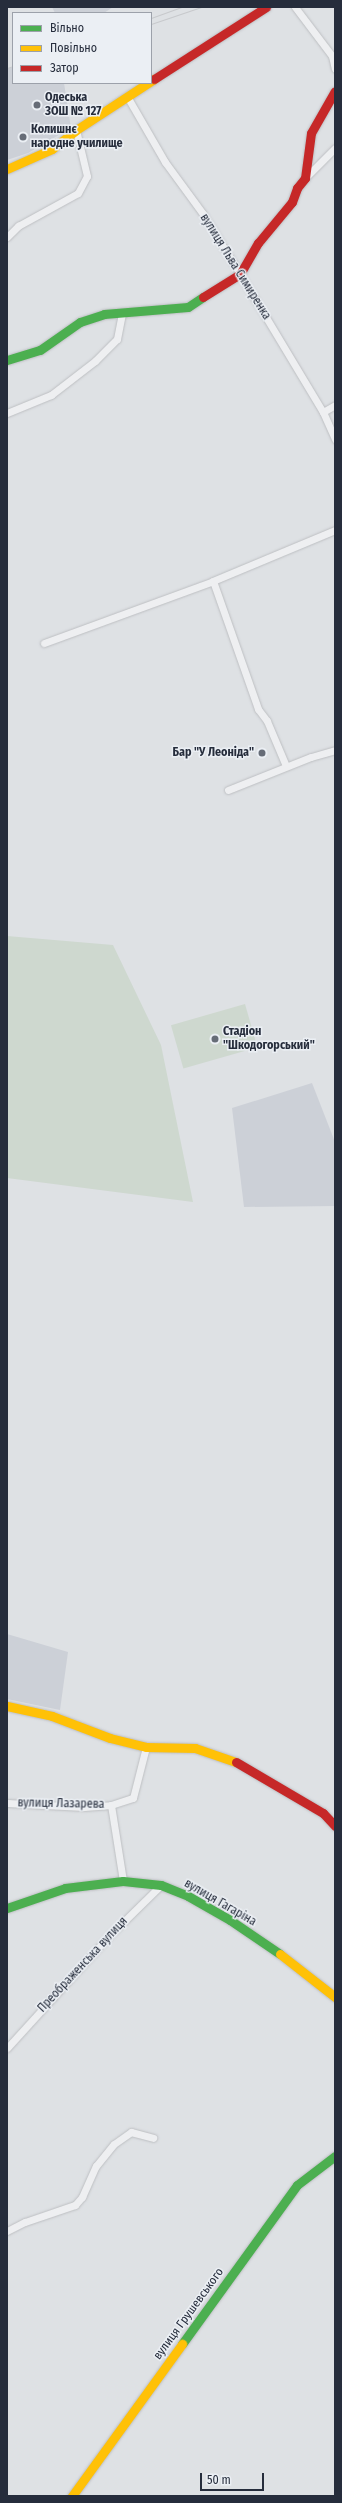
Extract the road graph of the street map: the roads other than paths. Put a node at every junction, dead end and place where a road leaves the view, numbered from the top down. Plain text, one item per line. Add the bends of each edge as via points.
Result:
1 (266, 7) edge
2 (295, 7) edge
3 (335, 69) edge
4 (152, 82) edge
5 (149, 84) edge
6 (335, 91) edge
7 (128, 98) junction
8 (76, 130) junction
9 (335, 148) edge
10 (7, 169) edge
11 (305, 178) junction
12 (7, 237) edge
13 (240, 274) junction
14 (122, 314) junction
15 (7, 360) edge
16 (335, 405) edge
17 (323, 412) junction
18 (7, 413) edge
19 (335, 439) edge
20 (335, 530) edge
21 (212, 581) junction
22 (44, 643) dead end
23 (335, 750) edge
24 (286, 766) junction
25 (228, 790) dead end
26 (7, 1706) edge
27 (146, 1747) junction
28 (7, 1803) edge
29 (111, 1806) junction
30 (335, 1826) edge
31 (123, 1881) junction
32 (161, 1885) junction
33 (7, 1908) edge
34 (335, 1997) edge
35 (7, 2048) edge
36 (153, 2138) dead end
37 (335, 2156) edge
38 (7, 2231) edge
39 (72, 2496) edge

1 - 4 street
2 - 3 street via 332,56
5 - 7 street
6 - 11 street via 312,133
7 - 8 street
7 - 13 street, вулиця Льва Симиренка via 165,162 203,214
8 - 10 street via 52,149
8 - 12 street via 88,176 78,193 18,226
9 - 11 street
11 - 13 street via 297,188 292,202 258,242
13 - 14 street via 188,307
13 - 17 street, вулиця Льва Симиренка
14 - 15 street via 104,314 80,322 40,350
14 - 18 street via 118,339 95,361 51,395
16 - 17 street
17 - 19 street, вулиця Льва Симиренка
20 - 21 street
21 - 22 street
21 - 24 street via 258,709 267,721
23 - 24 street
24 - 25 street
26 - 27 street via 52,1716 110,1738
27 - 29 street, вулиця Лазарева via 133,1798
27 - 30 street via 195,1748 238,1762 323,1813
28 - 29 street, вулиця Лазарева
29 - 31 street
31 - 32 street, вулиця Гагаріна
31 - 33 street, вулиця Гагаріна via 65,1888
32 - 34 street, вулиця Гагаріна via 188,1896 230,1920 296,1964
32 - 35 street, Преображенська вулиця via 110,1936
36 - 38 street via 131,2132 114,2144 96,2166 82,2197 74,2204 62,2211 25,2222
37 - 39 street, вулиця Грушевського via 297,2185

